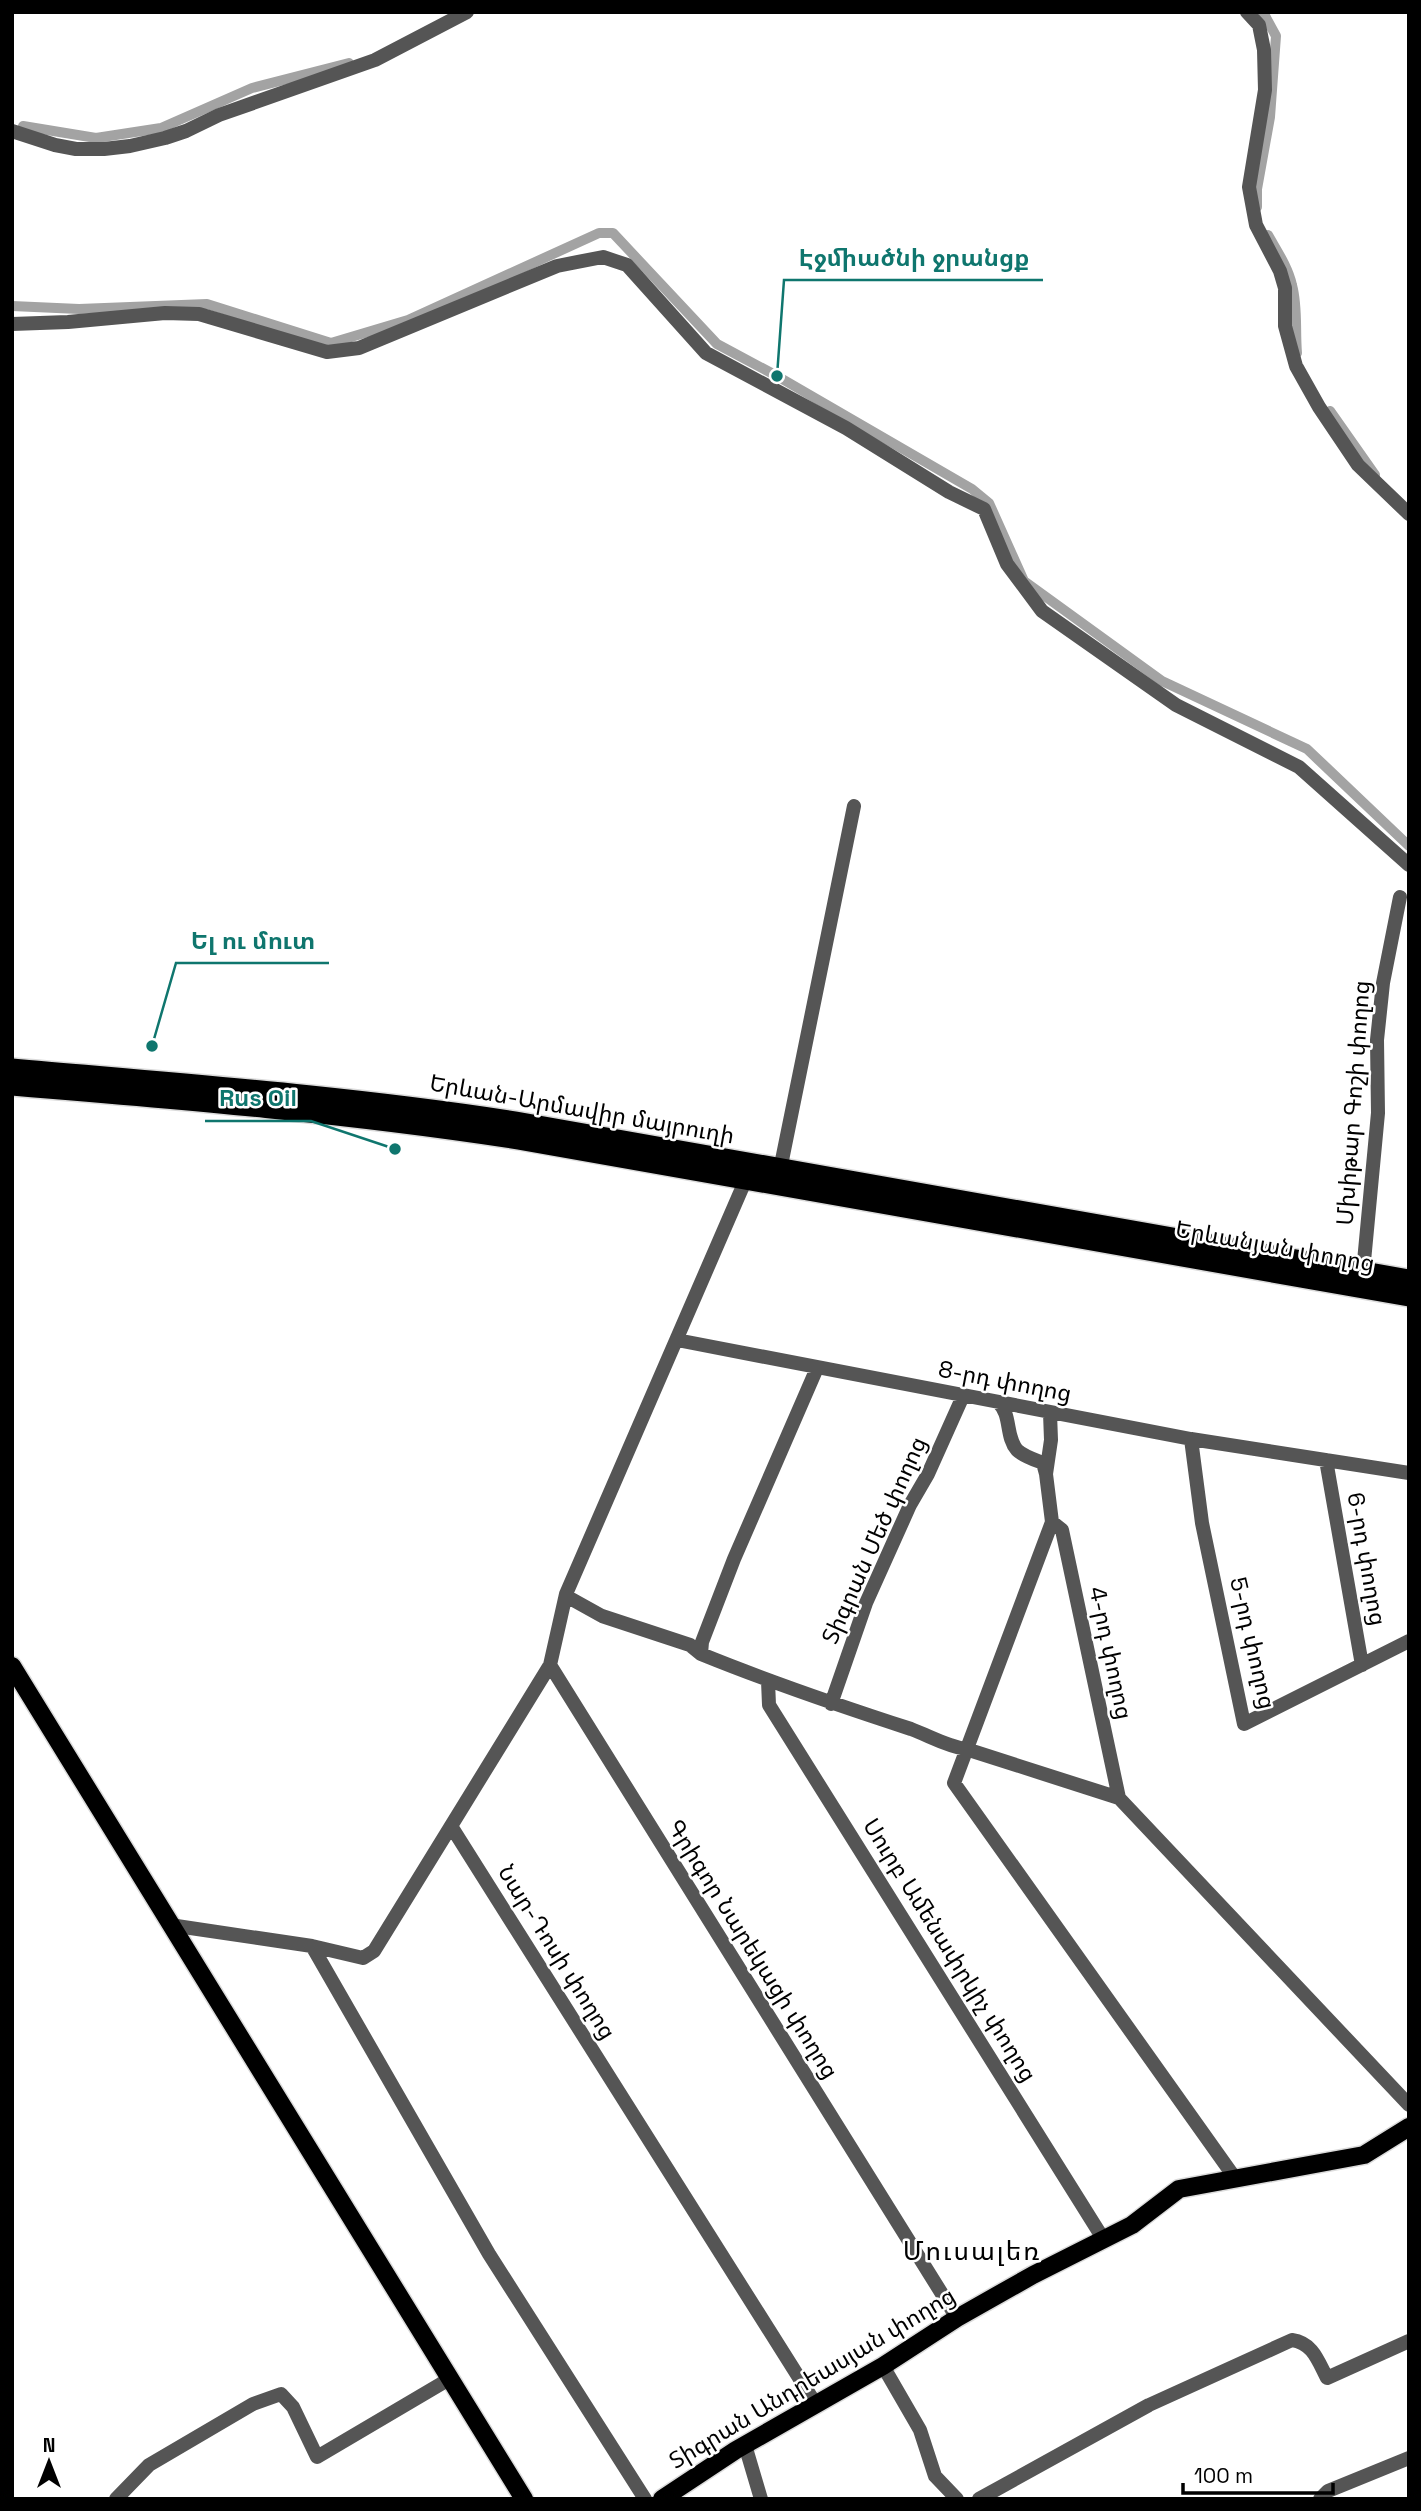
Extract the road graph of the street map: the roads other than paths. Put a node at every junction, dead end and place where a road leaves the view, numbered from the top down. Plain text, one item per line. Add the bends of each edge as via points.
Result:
1 (467, 12) edge
2 (1247, 12) edge
3 (12, 131) edge
4 (12, 324) edge
5 (1409, 514) edge
6 (854, 806) dead end
7 (1409, 864) edge
8 (1400, 897) dead end
9 (12, 1069) edge
10 (12, 1085) edge
11 (780, 1170) junction
12 (746, 1179) junction
13 (1135, 1240) junction
14 (1363, 1272) junction
15 (1409, 1280) edge
16 (1409, 1297) edge
17 (677, 1340) junction
18 (817, 1367) junction
19 (963, 1395) junction
20 (998, 1402) junction
21 (1050, 1413) junction
22 (1191, 1439) junction
23 (1326, 1460) junction
24 (1409, 1473) edge
25 (1046, 1474) junction
26 (1052, 1522) junction
27 (566, 1595) junction
28 (1409, 1641) edge
29 (701, 1654) junction
30 (550, 1665) junction
31 (1362, 1665) junction
32 (12, 1666) edge
33 (768, 1681) junction
34 (831, 1704) junction
35 (966, 1749) junction
36 (1119, 1798) junction
37 (451, 1826) junction
38 (170, 1925) junction
39 (312, 1946) junction
40 (1409, 2105) edge
41 (1409, 2127) edge
42 (1235, 2178) junction
43 (1104, 2240) junction
44 (957, 2318) junction
45 (1409, 2341) edge
46 (883, 2366) junction
47 (451, 2378) junction
48 (815, 2403) junction
49 (744, 2445) junction
50 (1409, 2458) edge
51 (670, 2497) edge
52 (116, 2499) edge
53 (524, 2499) edge
54 (645, 2499) edge
55 (761, 2499) edge
56 (957, 2499) edge
57 (979, 2499) edge
58 (1320, 2499) edge

1 - 3 street via 375,60 165,138 130,146 76,149
2 - 5 street via 1259,25 1265,50 1265,90 1249,187 1256,225 1282,279 1285,326 1296,366 1358,465
4 - 7 street via 199,314 327,352 359,348 558,266 603,257 627,265 706,353 984,509 1007,564 1042,611 1176,705 1299,767
6 - 11 street
8 - 14 street, Մխիթար Գոշի փողոց via 1377,1040 1378,1113
9 - 11 highway, Երևան-Արմավիր մայրուղի via 434,1109
10 - 12 highway, Երևան-Արմավիր մայրուղի via 432,1125
11 - 13 highway, Երևան-Արմավիր մայրուղի
12 - 13 highway, Երևան-Արմավիր մայրուղի
12 - 17 street
13 - 14 highway, Երևանյան փողոց
13 - 16 highway, Երևանյան փողոց
14 - 15 highway, Երևանյան փողոց
17 - 18 street, 8-րդ փողոց
17 - 27 street
18 - 19 street, 8-րդ փողոց
18 - 29 street via 734,1559
19 - 20 street, 8-րդ փողոց
19 - 34 street, Տիգրան Մեծ փողոց via 866,1603
20 - 21 street, 8-րդ փողոց
20 - 25 street via 1007,1416 1012,1442 1019,1452 1043,1463
21 - 22 street, 8-րդ փողոց
21 - 25 street
22 - 23 street, 8-րդ փողոց
22 - 31 street, 5-րդ փողոց via 1202,1523 1244,1724
23 - 24 street, 8-րդ փողոց
23 - 31 street, 6-րդ փողոց
25 - 26 street
26 - 35 street
26 - 36 street, 4-րդ փողոց via 1062,1530
27 - 29 street via 602,1616 690,1645
27 - 30 street
28 - 31 street, 5-րդ փողոց
29 - 33 street
30 - 37 street
30 - 44 street, Գրիգոր Նարեկացի փողոց
32 - 38 main road
33 - 34 street
33 - 43 street, Սուրբ Ամենափրկիչ փողոց via 769,1705
34 - 35 street
35 - 36 street
35 - 42 street via 954,1783
36 - 40 street
37 - 39 street via 374,1951 363,1958
37 - 48 street, Նար-Դոսի փողոց
38 - 39 street
38 - 47 main road
39 - 54 street via 489,2254
41 - 42 main road, Տիգրան Անդրեասյան փողոց via 1364,2155
42 - 43 main road, Տիգրան Անդրեասյան փողոց via 1179,2189
43 - 44 main road, Տիգրան Անդրեասյան փողոց
44 - 46 main road, Տիգրան Անդրեասյան փողոց
45 - 57 street via 1327,2378 1311,2348 1292,2340 1149,2405
46 - 48 main road, Տիգրան Անդրեասյան փողոց
46 - 56 street via 919,2430 935,2476
47 - 52 street via 317,2457 293,2407 281,2394 253,2404 149,2465
47 - 53 main road
48 - 49 main road, Տիգրան Անդրեասյան փողոց
49 - 51 main road, Տիգրան Անդրեասյան փողոց
49 - 55 street
50 - 58 street via 1328,2491

